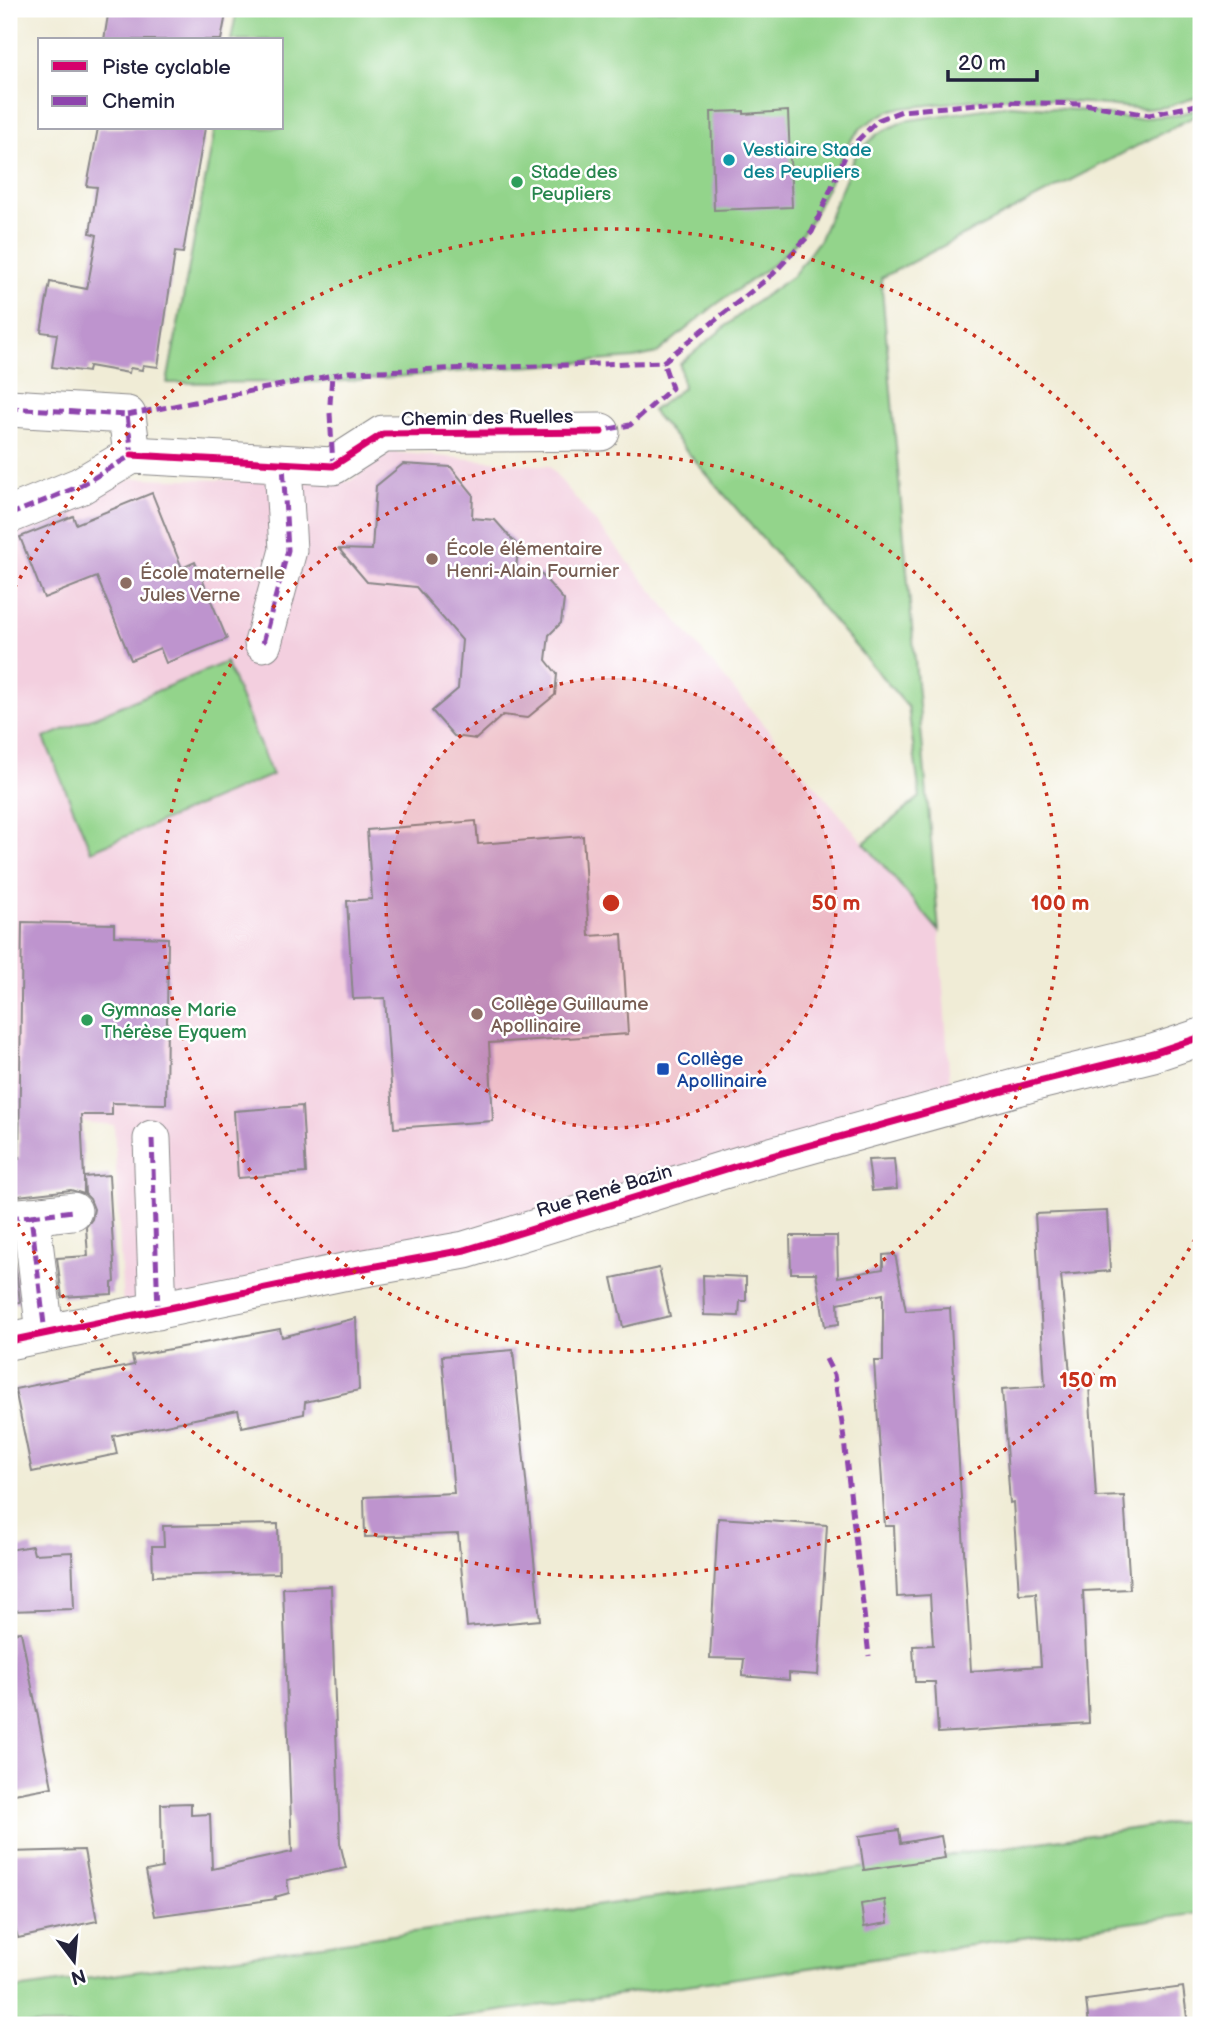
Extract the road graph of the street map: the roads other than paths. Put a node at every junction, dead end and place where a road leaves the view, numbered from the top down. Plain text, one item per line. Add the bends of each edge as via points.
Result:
1 (9, 408) edge
2 (601, 432) dead end
3 (132, 456) junction
4 (283, 464) junction
5 (9, 515) edge
6 (263, 643) dead end
7 (1201, 1037) edge
8 (152, 1139) dead end
9 (73, 1211) dead end
10 (20, 1217) edge
11 (158, 1311) junction
12 (45, 1333) junction
13 (9, 1341) edge

1 - 3 street via 128,415
2 - 4 street, Chemin des Ruelles via 383,435 333,466
3 - 4 street, Chemin des Ruelles
3 - 5 street via 80,486
4 - 6 street via 288,550
7 - 11 street, Rue René Bazin via 746,1163 466,1250
8 - 11 street
9 - 10 street
10 - 12 street
11 - 12 street, Rue René Bazin
12 - 13 street, Rue René Bazin

